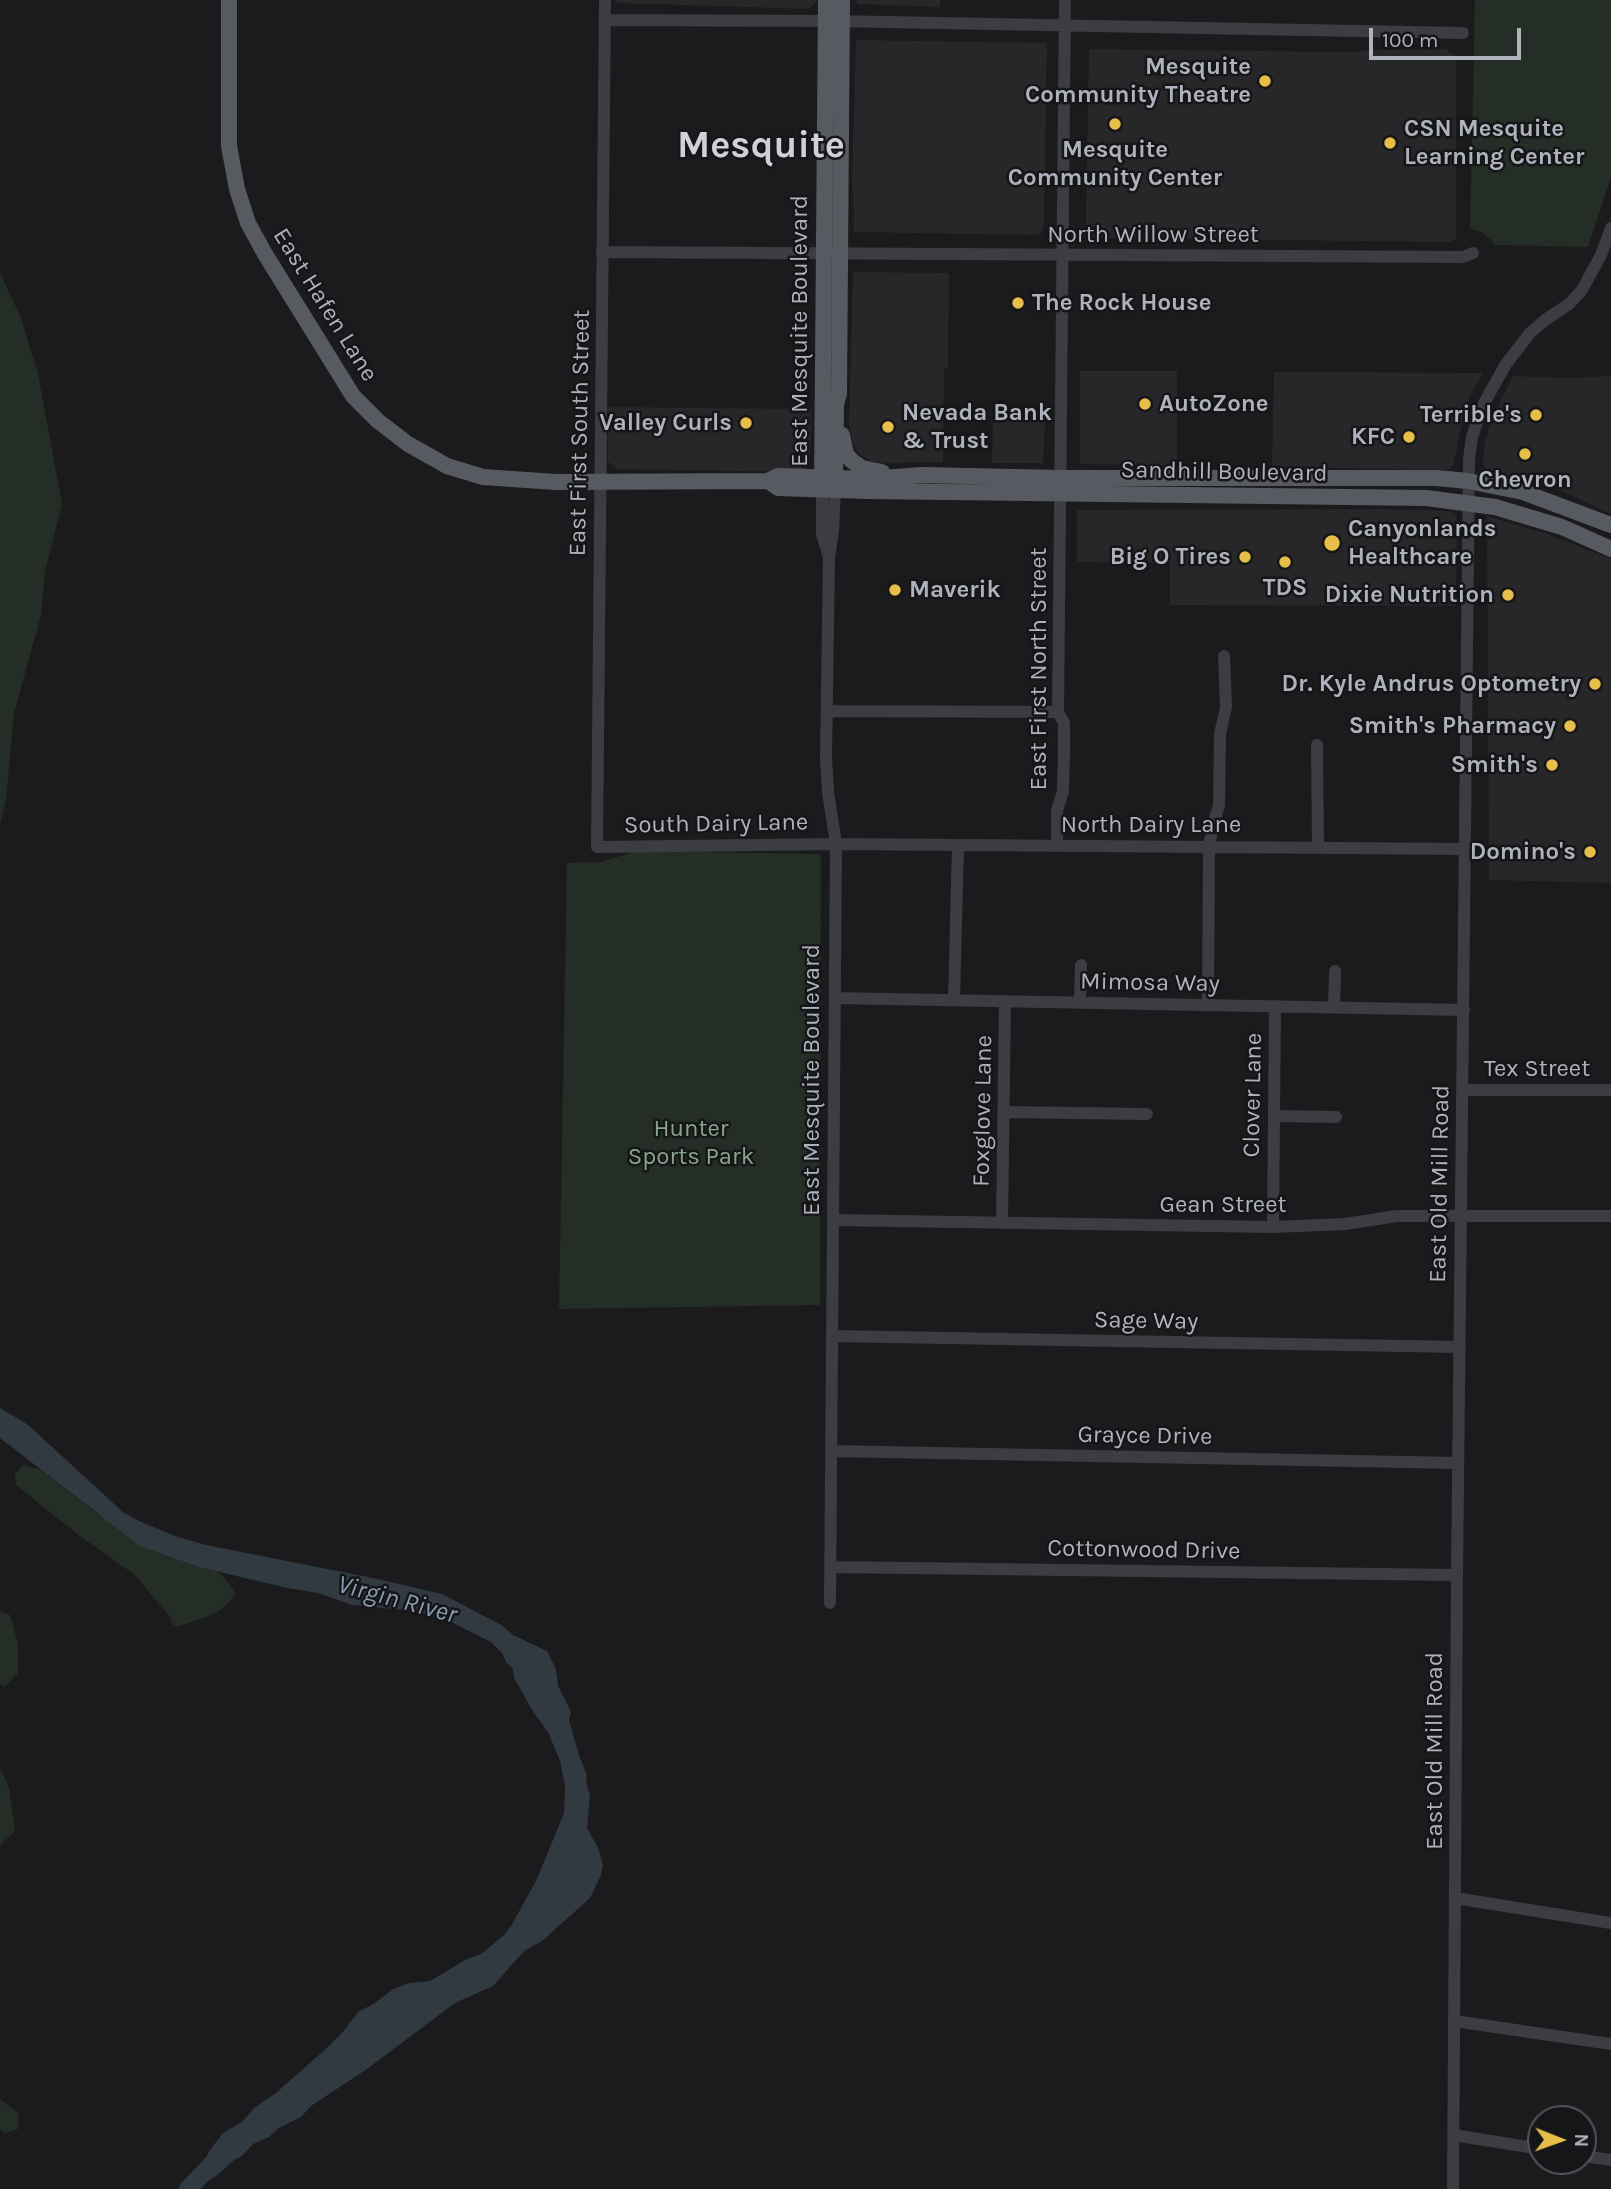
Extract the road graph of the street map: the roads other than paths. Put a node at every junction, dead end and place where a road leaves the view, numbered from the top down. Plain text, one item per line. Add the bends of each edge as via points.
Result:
1 (605, 0) edge
2 (825, 0) edge
3 (842, 0) edge
4 (1065, 0) edge
5 (229, 7) edge
6 (605, 20) junction
7 (834, 21) junction
8 (1065, 25) junction
9 (1463, 33) dead end
10 (1611, 228) edge
11 (603, 253) junction
12 (1473, 253) dead end
13 (831, 254) junction
14 (1062, 255) junction
15 (839, 394) junction
16 (922, 475) junction
17 (1296, 478) junction
18 (600, 481) junction
19 (1468, 481) junction
20 (828, 483) junction
21 (1061, 485) junction
22 (1215, 495) junction
23 (1469, 503) junction
24 (1611, 525) edge
25 (1611, 549) edge
26 (1224, 656) dead end
27 (827, 711) junction
28 (1058, 712) junction
29 (1317, 745) dead end
30 (836, 844) junction
31 (958, 845) junction
32 (1057, 845) junction
33 (597, 847) joint
34 (1209, 847) junction
35 (1318, 848) junction
36 (1465, 849) junction
37 (1081, 965) dead end
38 (1335, 971) dead end
39 (835, 998) junction
40 (954, 1000) junction
41 (1005, 1001) junction
42 (1080, 1002) junction
43 (1208, 1005) junction
44 (1276, 1006) junction
45 (1334, 1007) junction
46 (1464, 1010) junction
47 (1462, 1090) junction
48 (1611, 1090) edge
49 (1004, 1112) junction
50 (1147, 1114) dead end
51 (1274, 1116) junction
52 (1336, 1117) dead end
53 (1461, 1215) junction
54 (1611, 1216) edge
55 (833, 1220) junction
56 (1002, 1223) junction
57 (1273, 1227) junction
58 (832, 1336) junction
59 (1460, 1347) junction
60 (831, 1451) junction
61 (1458, 1463) junction
62 (830, 1567) junction
63 (1457, 1575) junction
64 (830, 1603) dead end
65 (1455, 1898) junction
66 (1611, 1923) edge
67 (1454, 2021) junction
68 (1611, 2044) edge
69 (1453, 2135) junction
70 (1527, 2147) edge
71 (1453, 2189) edge

1 - 6 street, East First South Street
2 - 7 main road
3 - 7 main road
4 - 8 street, East First North Street
5 - 18 main road, East Hafen Lane via 229,146 248,223 353,396 408,444 447,466 483,477
6 - 7 street
6 - 11 street, East First South Street
7 - 8 street
7 - 13 main road, East Mesquite Boulevard
8 - 9 street
8 - 14 street, East First North Street
10 - 19 street, East Old Mill Road via 1582,290 1530,333 1495,383 1472,437
11 - 13 street, North Willow Street
11 - 18 street, East First South Street
12 - 14 street, North Willow Street via 1463,257
13 - 14 street, North Willow Street
13 - 15 main road, East Mesquite Boulevard
13 - 20 main road, East Mesquite Boulevard
14 - 21 street, East First North Street
15 - 16 main road via 842,440 852,461 872,470
15 - 20 main road, East Mesquite Boulevard
16 - 20 main road, Sandhill Boulevard
16 - 21 main road, Sandhill Boulevard
17 - 19 main road, Sandhill Boulevard
17 - 21 main road, Sandhill Boulevard
17 - 22 main road via 1283,483 1223,483
18 - 20 main road, East Hafen Lane via 768,481 778,488
18 - 33 street, East First South Street
19 - 23 street, East Old Mill Road
19 - 24 main road, Sandhill Boulevard via 1523,492
20 - 21 main road, Sandhill Boulevard
20 - 27 street, East Mesquite Boulevard via 834,531 829,558
21 - 22 main road, Sandhill Boulevard
21 - 28 street, East First North Street
22 - 23 main road, Sandhill Boulevard
23 - 25 main road, Sandhill Boulevard via 1495,506 1562,527
23 - 36 street, East Old Mill Road
26 - 34 street via 1226,707 1220,734 1219,805
27 - 28 street
27 - 30 street, East Mesquite Boulevard via 828,780
28 - 32 street, East First North Street via 1064,755
29 - 35 street
30 - 31 street, North Dairy Lane
30 - 33 street, South Dairy Lane
30 - 39 street, East Mesquite Boulevard
31 - 32 street, North Dairy Lane
31 - 40 street
32 - 34 street, North Dairy Lane
34 - 35 street, North Dairy Lane
34 - 43 street
35 - 36 street, North Dairy Lane
36 - 46 street, East Old Mill Road
37 - 42 street
38 - 45 street
39 - 40 street, Mimosa Way
39 - 55 street, East Mesquite Boulevard
40 - 41 street, Mimosa Way
41 - 42 street, Mimosa Way
41 - 49 street, Foxglove Lane
42 - 43 street, Mimosa Way
43 - 44 street, Mimosa Way
44 - 45 street, Mimosa Way
44 - 51 street, Clover Lane
45 - 46 street, Mimosa Way
46 - 47 street, East Old Mill Road
47 - 48 street, Tex Street
47 - 53 street, East Old Mill Road
49 - 50 street
49 - 56 street, Foxglove Lane
51 - 52 street
51 - 57 street, Clover Lane
53 - 54 street, Gean Street
53 - 57 street, Gean Street
53 - 59 street, East Old Mill Road
55 - 56 street, Gean Street
55 - 58 street, East Mesquite Boulevard
56 - 57 street, Gean Street
58 - 59 street, Sage Way
58 - 60 street, East Mesquite Boulevard
59 - 61 street, East Old Mill Road
60 - 61 street, Grayce Drive
60 - 62 street, East Mesquite Boulevard
61 - 63 street, East Old Mill Road
62 - 63 street, Cottonwood Drive
62 - 64 street, East Mesquite Boulevard
63 - 65 street, East Old Mill Road
65 - 66 street
65 - 67 street, East Old Mill Road
67 - 68 street
67 - 69 street, East Old Mill Road
69 - 70 street
69 - 71 street, East Old Mill Road

